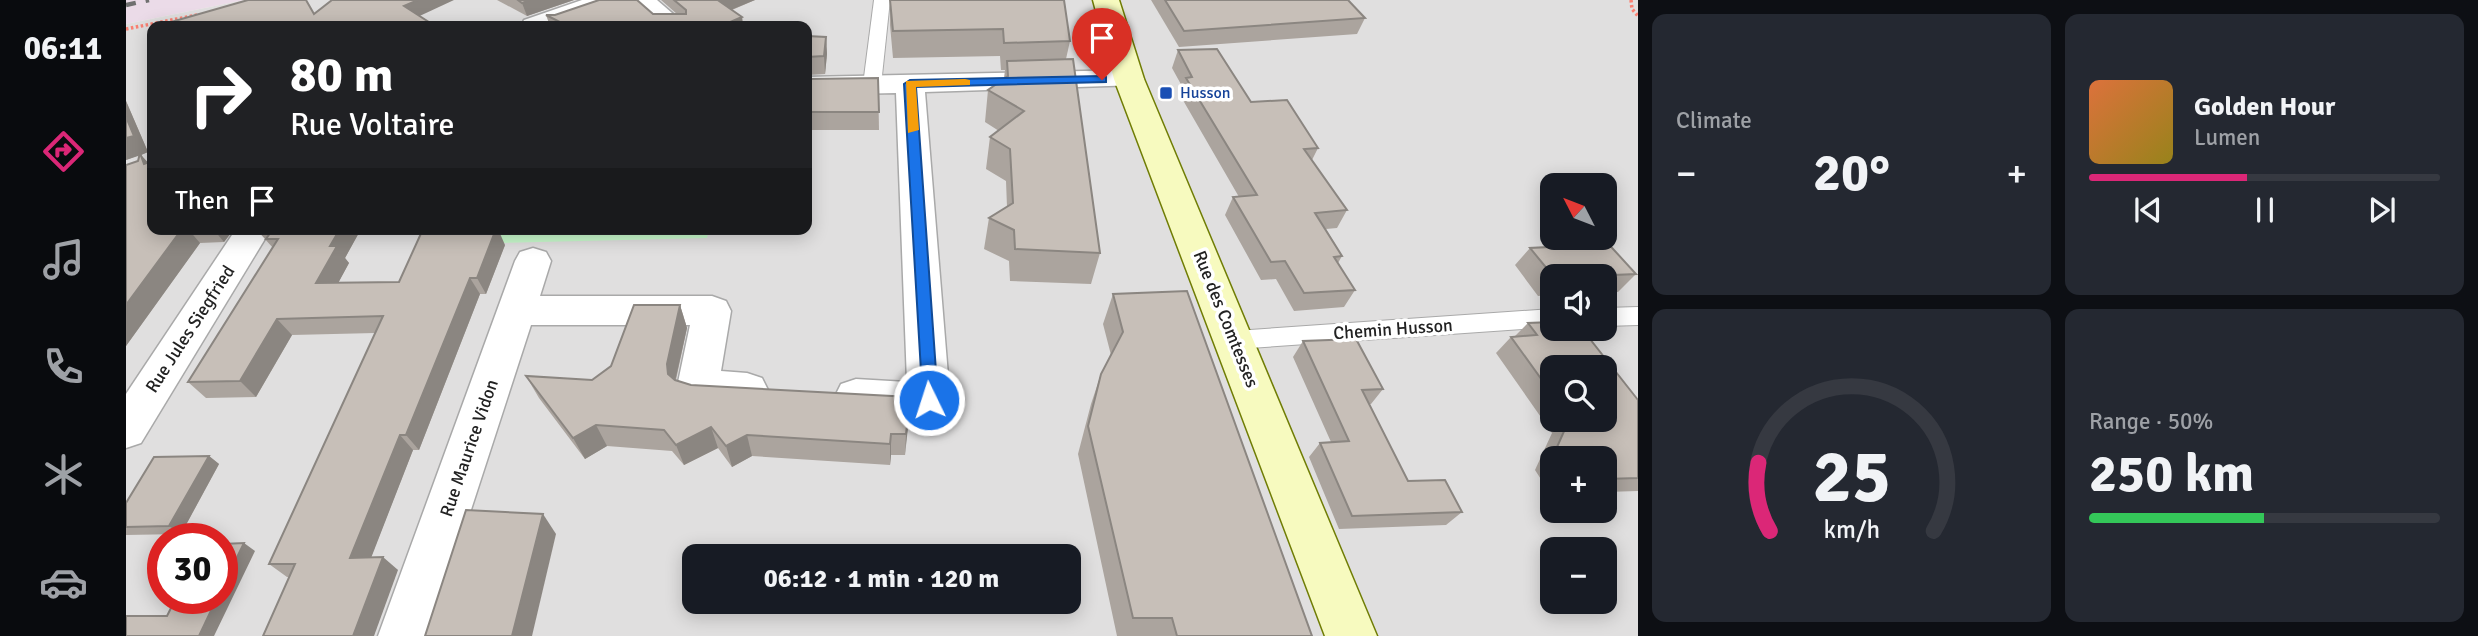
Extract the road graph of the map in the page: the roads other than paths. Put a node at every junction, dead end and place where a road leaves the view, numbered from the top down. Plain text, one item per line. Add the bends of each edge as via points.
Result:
1 (607, 0) edge
2 (641, 0) edge
3 (882, 0) edge
4 (1106, 0) edge
5 (548, 21) edge
6 (668, 21) edge
7 (1129, 79) junction
8 (910, 84) junction
9 (872, 85) junction
10 (812, 86) edge
11 (250, 235) edge
12 (533, 261) dead end
13 (516, 310) junction
14 (1638, 316) edge
15 (1617, 317) edge
16 (1540, 319) edge
17 (1235, 340) junction
18 (779, 392) edge
19 (820, 394) edge
20 (126, 430) edge
21 (404, 636) edge
22 (1351, 636) edge

1 - 5 street
2 - 6 street
3 - 9 lane
4 - 7 street, Rue des Comtesses
7 - 8 street
7 - 17 street, Rue des Comtesses
8 - 9 street
8 - 19 street via 929,400
9 - 10 street
11 - 20 street, Rue Jules Siegfried
12 - 13 street, Rue Maurice Vidon
13 - 18 street via 712,311 698,387
13 - 21 street, Rue Maurice Vidon
14 - 15 lane
16 - 17 lane, Chemin Husson
17 - 22 street, Rue des Comtesses

